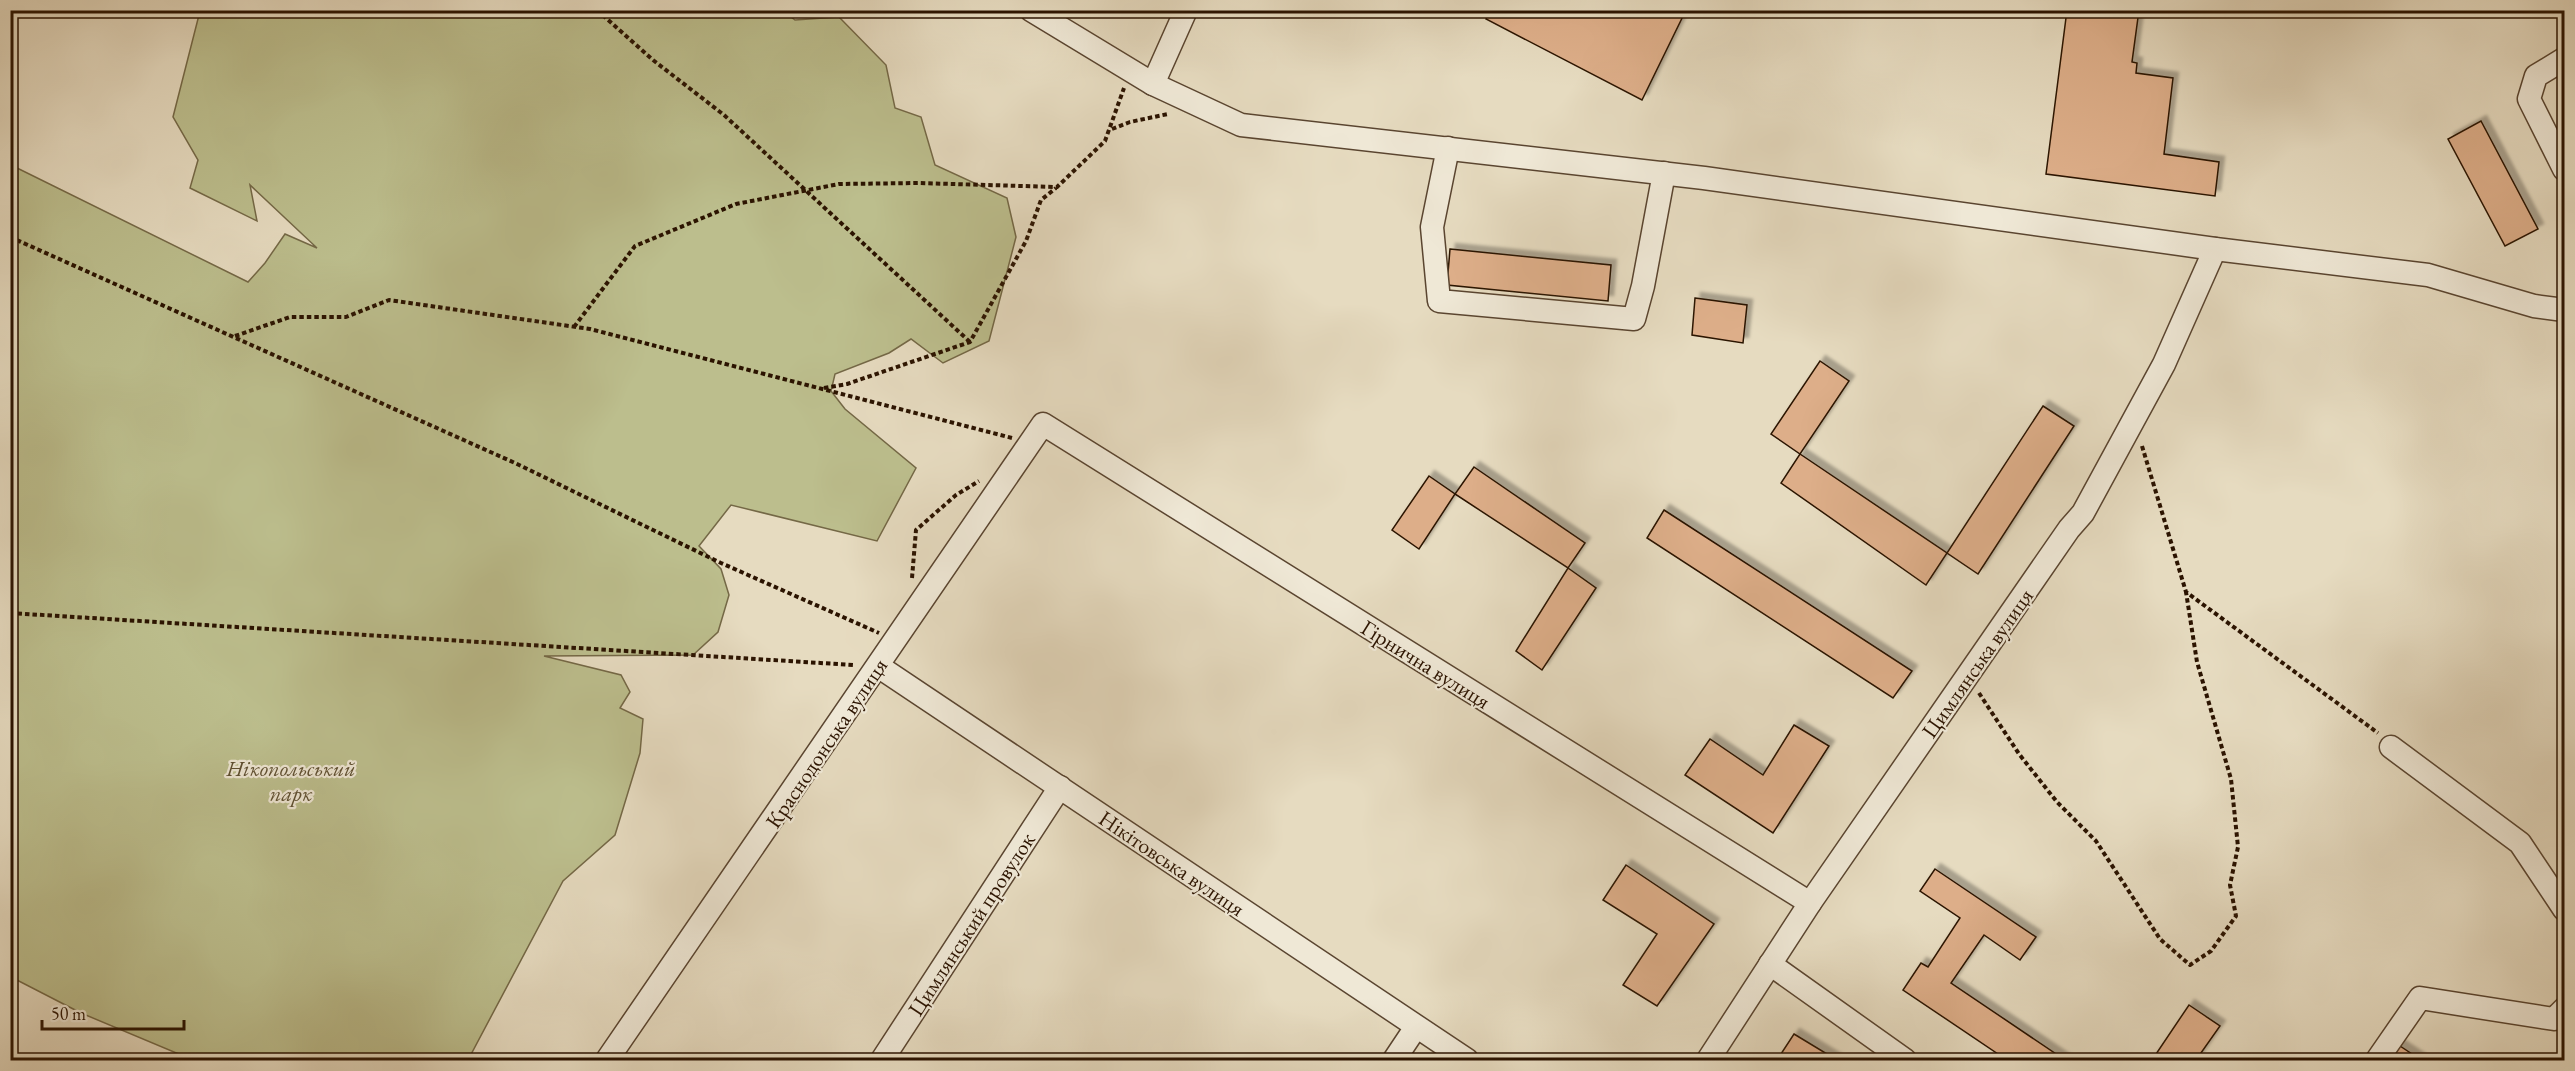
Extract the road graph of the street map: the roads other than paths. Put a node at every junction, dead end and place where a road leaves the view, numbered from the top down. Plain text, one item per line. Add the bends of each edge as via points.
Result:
1 (1030, 10) edge
2 (1186, 10) edge
3 (2565, 59) edge
4 (1154, 84) junction
5 (1448, 148) junction
6 (2565, 169) edge
7 (1664, 173) junction
8 (2215, 249) junction
9 (2565, 310) edge
10 (1036, 433) joint
11 (878, 666) junction
12 (2391, 747) road end
13 (1060, 788) junction
14 (1810, 903) junction
15 (2565, 909) edge
16 (1770, 964) junction
17 (2565, 1009) edge
18 (1416, 1027) junction
19 (608, 1060) edge
20 (882, 1060) edge
21 (1394, 1060) edge
22 (1467, 1060) edge
23 (1708, 1060) edge
24 (1905, 1060) edge
25 (2377, 1060) edge

1 - 4 street
2 - 4 street
3 - 6 street via 2536,76 2529,99
4 - 5 street via 1241,125
5 - 7 street
5 - 7 street via 1432,227 1440,301 1634,319
7 - 8 street
8 - 9 street via 2428,274 2534,306
8 - 14 street, Цимлянська вулиця via 2164,364 2083,513
10 - 11 street, Краснодонська вулиця
10 - 14 street, Гірнична вулиця
11 - 13 street, Нікітовська вулиця
11 - 19 street, Краснодонська вулиця
12 - 15 street via 2520,843
13 - 18 street, Нікітовська вулиця
13 - 20 street, Цимлянський провулок
14 - 16 street, Цимлянська вулиця
16 - 23 street, Цимлянська вулиця
16 - 24 street
17 - 25 street via 2554,1019 2420,998
18 - 21 street
18 - 22 street, Нікітовська вулиця

